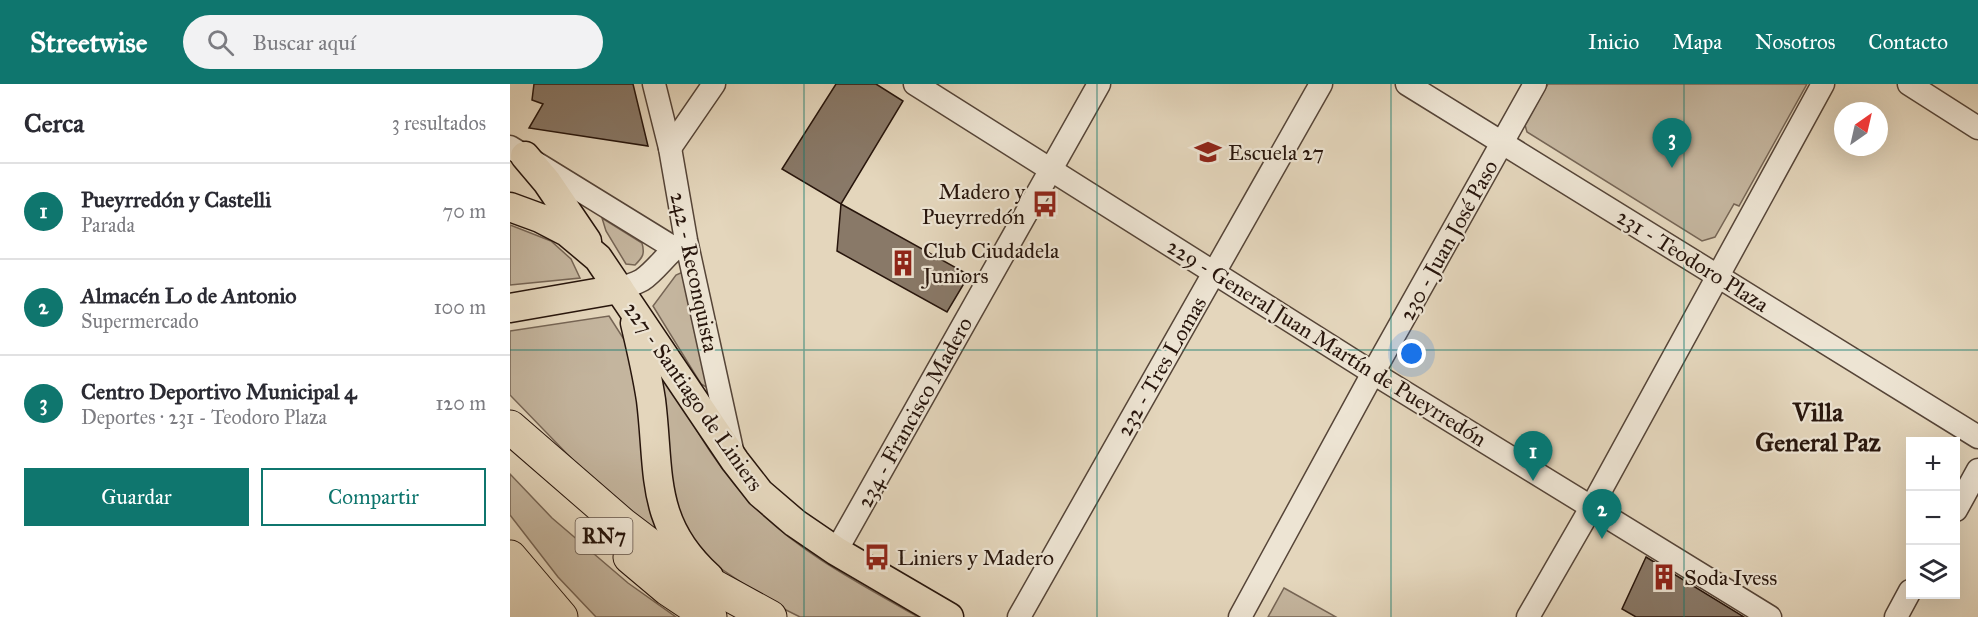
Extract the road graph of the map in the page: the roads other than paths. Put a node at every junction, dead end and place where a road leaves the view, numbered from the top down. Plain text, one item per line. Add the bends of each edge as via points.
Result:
1 (654, 84) edge
2 (714, 84) edge
3 (915, 84) edge
4 (1099, 84) edge
5 (1321, 84) edge
6 (1407, 84) edge
7 (1535, 84) edge
8 (1823, 84) edge
9 (1909, 84) edge
10 (1978, 128) edge
11 (1503, 143) junction
12 (670, 148) junction
13 (518, 151) edge
14 (1051, 170) junction
15 (510, 207) edge
16 (680, 244) junction
17 (598, 258) junction
18 (1215, 272) junction
19 (1718, 276) junction
20 (625, 299) junction
21 (510, 308) edge
22 (1373, 373) junction
23 (510, 427) edge
24 (1978, 437) edge
25 (510, 442) edge
26 (735, 461) junction
27 (1978, 470) edge
28 (1960, 503) edge
29 (1592, 506) junction
30 (836, 551) junction
31 (510, 557) edge
32 (510, 595) edge
33 (1906, 599) edge
34 (720, 607) edge
35 (527, 617) edge
36 (561, 617) edge
37 (770, 617) edge
38 (949, 617) edge
39 (1019, 617) edge
40 (1240, 617) edge
41 (1528, 617) edge
42 (1770, 617) edge
43 (1896, 617) edge

1 - 12 street, 242 - Reconquista
2 - 12 street
3 - 14 street, 229 - General Juan Martín de Pueyrredón
4 - 14 street, 234 - Francisco Madero
5 - 18 street, 232 - Tres Lomas
6 - 11 street, 231 - Teodoro Plaza
7 - 11 street, 230 - Juan José Paso
8 - 19 street
9 - 10 street
11 - 19 street, 231 - Teodoro Plaza
11 - 22 street, 230 - Juan José Paso
12 - 16 street, 242 - Reconquista
13 - 16 street
13 - 17 main road via 561,201
14 - 18 street, 229 - General Juan Martín de Pueyrredón
14 - 30 street, 234 - Francisco Madero
15 - 17 main road, 227 - Santiago de Liniers via 567,232
16 - 20 street
16 - 26 street, 242 - Reconquista
17 - 20 main road, 227 - Santiago de Liniers
18 - 22 street, 229 - General Juan Martín de Pueyrredón
18 - 39 street, 232 - Tres Lomas
19 - 24 street, 231 - Teodoro Plaza
19 - 29 street
20 - 21 main road
20 - 26 main road, 227 - Santiago de Liniers
20 - 34 main road via 651,399 657,474 666,513 674,535
22 - 29 street, 229 - General Juan Martín de Pueyrredón
22 - 40 street, 230 - Juan José Paso
23 - 34 highway via 623,525 677,566
25 - 34 highway, RN7 via 603,535 668,588
26 - 30 main road, 227 - Santiago de Liniers via 760,493
27 - 28 street
29 - 41 street
29 - 42 street, 229 - General Juan Martín de Pueyrredón
30 - 38 main road, 227 - Santiago de Liniers
31 - 36 highway
32 - 35 highway
33 - 43 street
34 - 37 highway

